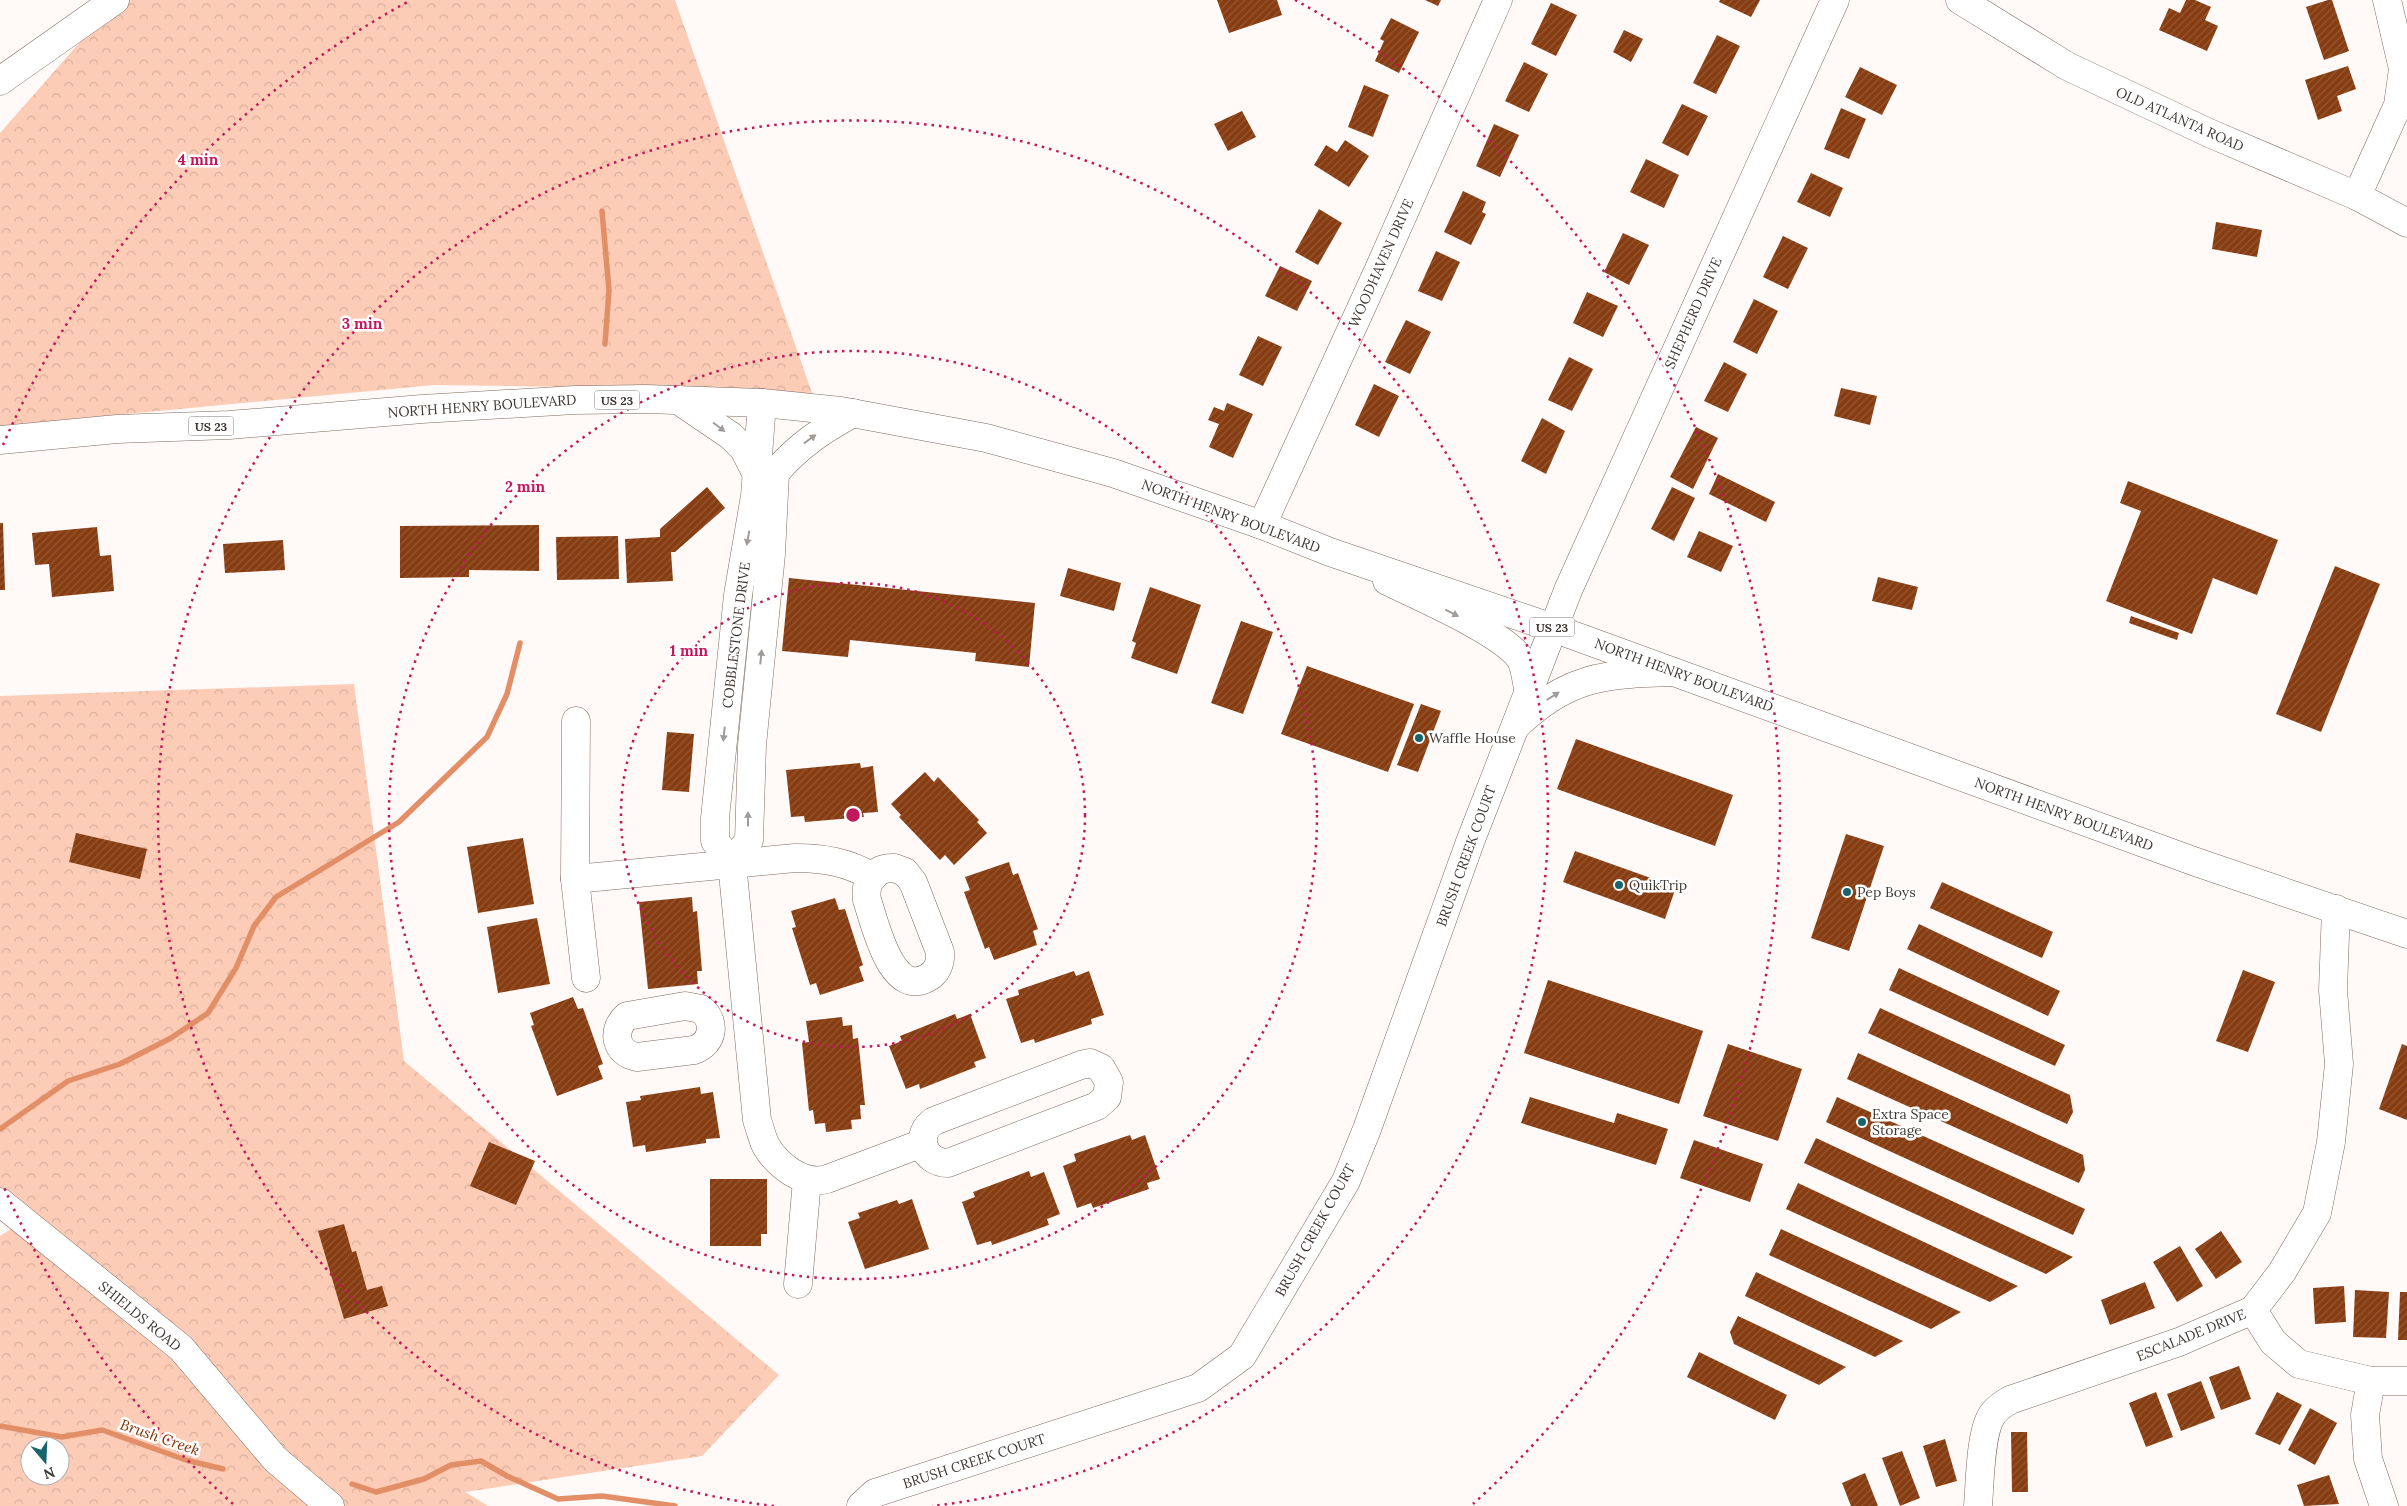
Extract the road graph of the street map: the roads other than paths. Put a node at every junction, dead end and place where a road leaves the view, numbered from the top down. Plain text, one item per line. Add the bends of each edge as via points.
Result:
1 (115, 0) edge
2 (1498, 0) edge
3 (1834, 0) edge
4 (1960, 0) edge
5 (2387, 0) edge
6 (0, 81) edge
7 (2357, 196) junction
8 (2407, 223) edge
9 (678, 400) junction
10 (771, 404) junction
11 (853, 413) junction
12 (0, 440) edge
13 (765, 485) junction
14 (1262, 525) junction
15 (1330, 552) junction
16 (1553, 628) junction
17 (1675, 672) junction
18 (1528, 688) junction
19 (576, 721) dead end
20 (1515, 727) junction
21 (732, 863) junction
22 (872, 877) dead end
23 (575, 879) junction
24 (2336, 909) junction
25 (2407, 934) edge
26 (586, 978) dead end
27 (747, 1018) junction
28 (711, 1024) dead end
29 (1028, 1085) junction
30 (1043, 1126) junction
31 (922, 1143) junction
32 (807, 1180) junction
33 (0, 1202) edge
34 (798, 1284) dead end
35 (2253, 1310) junction
36 (2371, 1381) junction
37 (2407, 1381) edge
38 (330, 1506) edge
39 (861, 1506) edge
40 (1978, 1506) edge
41 (2384, 1506) edge

1 - 6 main road
2 - 14 main road, WOODHAVEN DRIVE
3 - 16 main road, SHEPHERD DRIVE
4 - 7 main road, OLD ATLANTA ROAD via 2067,66 2192,125
5 - 7 main road via 2403,69 2398,104
7 - 8 main road, OLD ATLANTA ROAD
9 - 10 main road, NORTH HENRY BOULEVARD / US 23
9 - 12 main road, NORTH HENRY BOULEVARD / US 23 via 545,401 229,425 117,429
9 -> 13 main road via 731,436 744,449
10 - 11 main road, NORTH HENRY BOULEVARD / US 23
10 - 13 main road, COBBLESTONE DRIVE
13 -> 11 main road via 794,451
11 - 14 main road, NORTH HENRY BOULEVARD / US 23 via 986,438 1113,473
13 - 21 main road, COBBLESTONE DRIVE via 771,554 752,745 748,840
14 - 15 main road, NORTH HENRY BOULEVARD / US 23
15 - 16 main road, NORTH HENRY BOULEVARD / US 23
15 -> 18 main road via 1476,626 1504,644 1520,658
16 - 17 main road, NORTH HENRY BOULEVARD / US 23
16 - 18 main road, BRUSH CREEK COURT
20 -> 17 main road via 1535,708 1584,680 1619,673
17 - 24 main road, NORTH HENRY BOULEVARD / US 23 via 2196,862
18 - 20 main road, BRUSH CREEK COURT
19 - 23 main road
20 - 39 main road, BRUSH CREEK COURT via 1346,1182 1242,1356 1198,1388 875,1493
21 - 22 main road via 781,858 824,859 849,865
21 - 23 main road
21 - 27 main road
23 - 26 main road
24 - 25 main road, NORTH HENRY BOULEVARD / US 23
24 - 35 main road, ESCALADE DRIVE via 2333,990 2339,1064 2331,1142 2317,1213 2282,1272
27 - 28 main road
27 - 32 main road via 758,1120 763,1138 781,1163
29 - 30 main road
29 - 30 main road via 1086,1063 1101,1068 1108,1077 1109,1092 1101,1103
29 - 31 main road via 934,1121 924,1131
30 - 31 main road via 948,1163 936,1162
31 - 32 main road via 827,1180
32 - 34 main road
33 - 38 main road, SHIELDS ROAD via 181,1348 275,1459
35 - 36 main road via 2273,1342 2299,1364
35 - 40 main road, ESCALADE DRIVE via 2179,1342 2001,1405 1993,1414 1986,1432
36 - 37 main road
36 - 41 main road via 2365,1415 2368,1459

